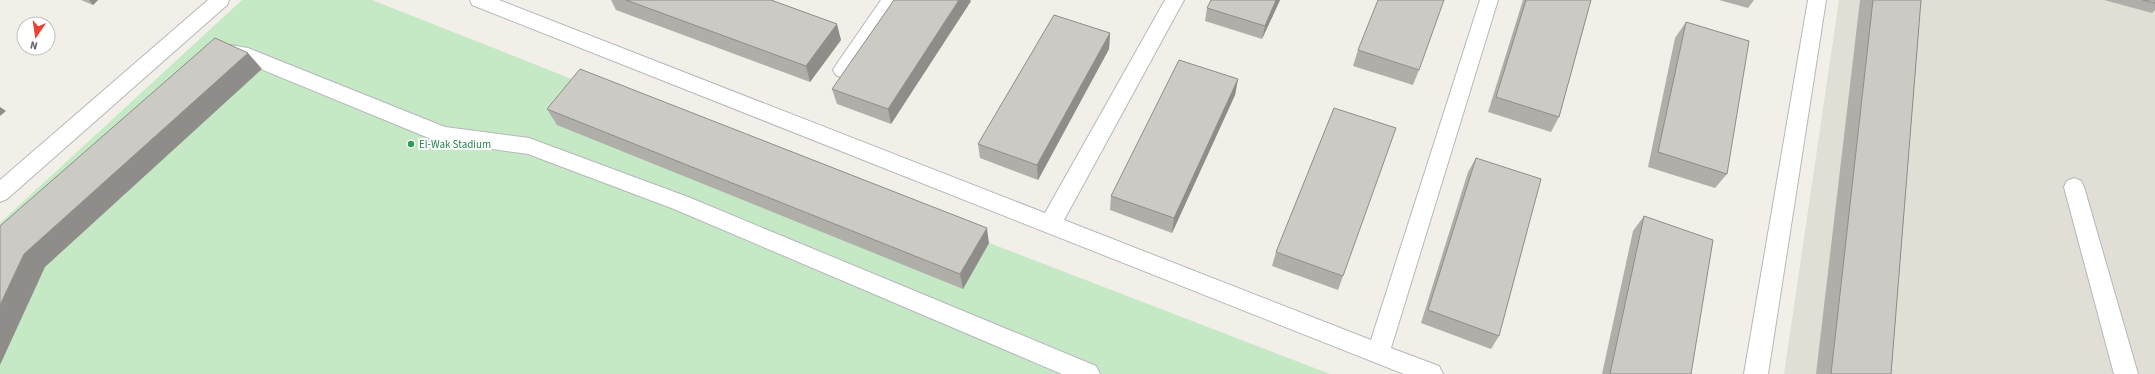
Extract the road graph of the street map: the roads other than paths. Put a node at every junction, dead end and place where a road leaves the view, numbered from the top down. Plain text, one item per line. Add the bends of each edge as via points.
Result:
1 (220, 0) edge
2 (479, 0) edge
3 (891, 0) edge
4 (1175, 0) edge
5 (1489, 0) edge
6 (1817, 0) edge
7 (207, 61) edge
8 (843, 70) edge
9 (2074, 187) dead end
10 (0, 193) edge
11 (1050, 225) junction
12 (1378, 352) junction
13 (1088, 374) edge
14 (1431, 374) edge
15 (1756, 374) edge
16 (2126, 374) edge

1 - 10 lane
2 - 11 lane
3 - 8 lane
4 - 11 lane
5 - 12 lane
6 - 15 lane
7 - 13 lane via 225,52 241,53 443,135 529,146 681,203
9 - 16 lane
11 - 12 lane
12 - 14 lane

